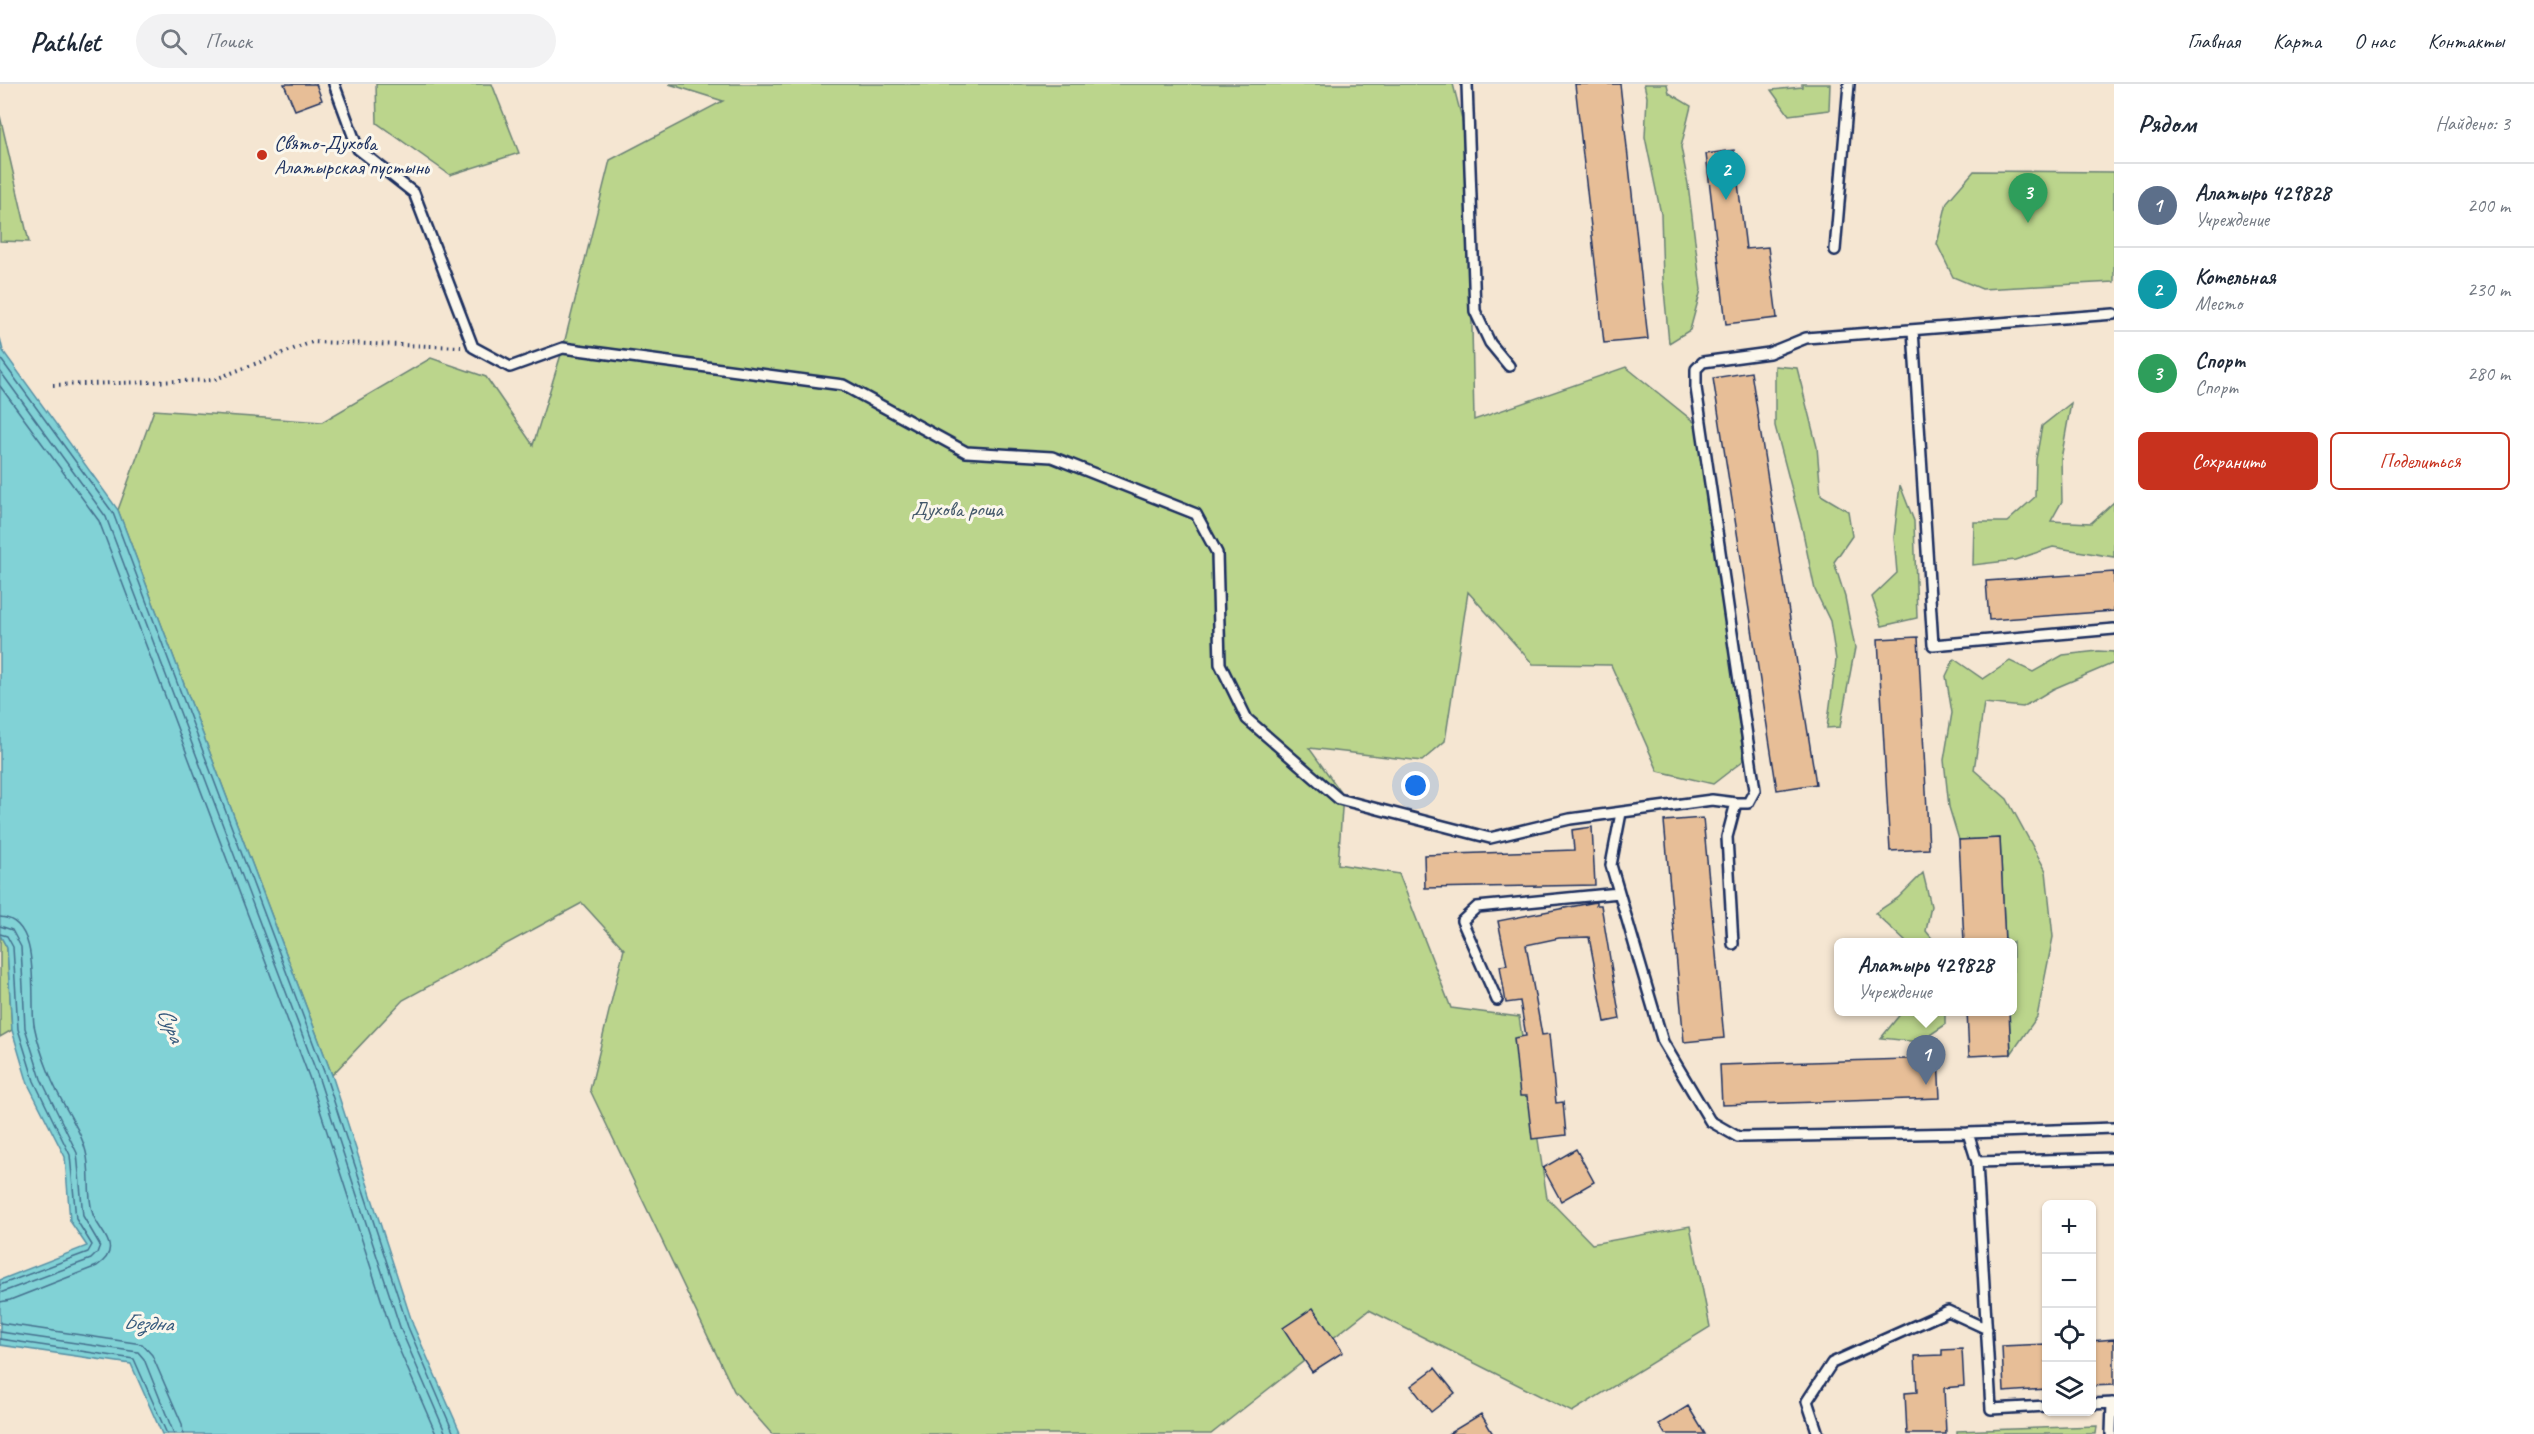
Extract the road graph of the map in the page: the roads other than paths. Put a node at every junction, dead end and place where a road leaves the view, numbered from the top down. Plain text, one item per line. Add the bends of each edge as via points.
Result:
1 (334, 84) edge
2 (1467, 84) edge
3 (1849, 84) edge
4 (1835, 250) dead end
5 (2114, 314) edge
6 (1913, 330) junction
7 (1509, 366) dead end
8 (2114, 629) edge
9 (1736, 803) junction
10 (1622, 813) junction
11 (1620, 893) junction
12 (1733, 944) dead end
13 (1497, 1000) dead end
14 (2114, 1128) edge
15 (1968, 1133) junction
16 (2114, 1158) edge
17 (1977, 1162) junction
18 (1987, 1329) junction
19 (2113, 1403) edge
20 (2096, 1404) edge
21 (2042, 1406) edge
22 (1818, 1434) edge
23 (2111, 1434) edge

1 - 10 lane via 358,149 414,193 473,347 510,367 563,348 843,385 966,453 1052,457 1196,514 1217,553 1220,664 1247,719 1339,799 1490,838 1570,819
2 - 7 lane via 1475,311 1490,343
3 - 4 lane
5 - 6 lane
6 - 8 lane via 1933,645
6 - 9 lane via 1806,338 1769,353 1703,362 1696,369 1755,790 1748,803
9 - 10 lane via 1712,800
9 - 12 lane via 1727,837
10 - 11 lane via 1611,865
11 - 13 lane via 1477,907 1462,921
11 - 15 lane via 1662,1042 1710,1121 1738,1137
14 - 15 lane
15 - 17 lane
16 - 17 lane
17 - 18 lane
18 - 21 lane via 1991,1409
18 - 22 lane via 1948,1311 1832,1363 1807,1401
19 - 20 lane
19 - 23 lane

